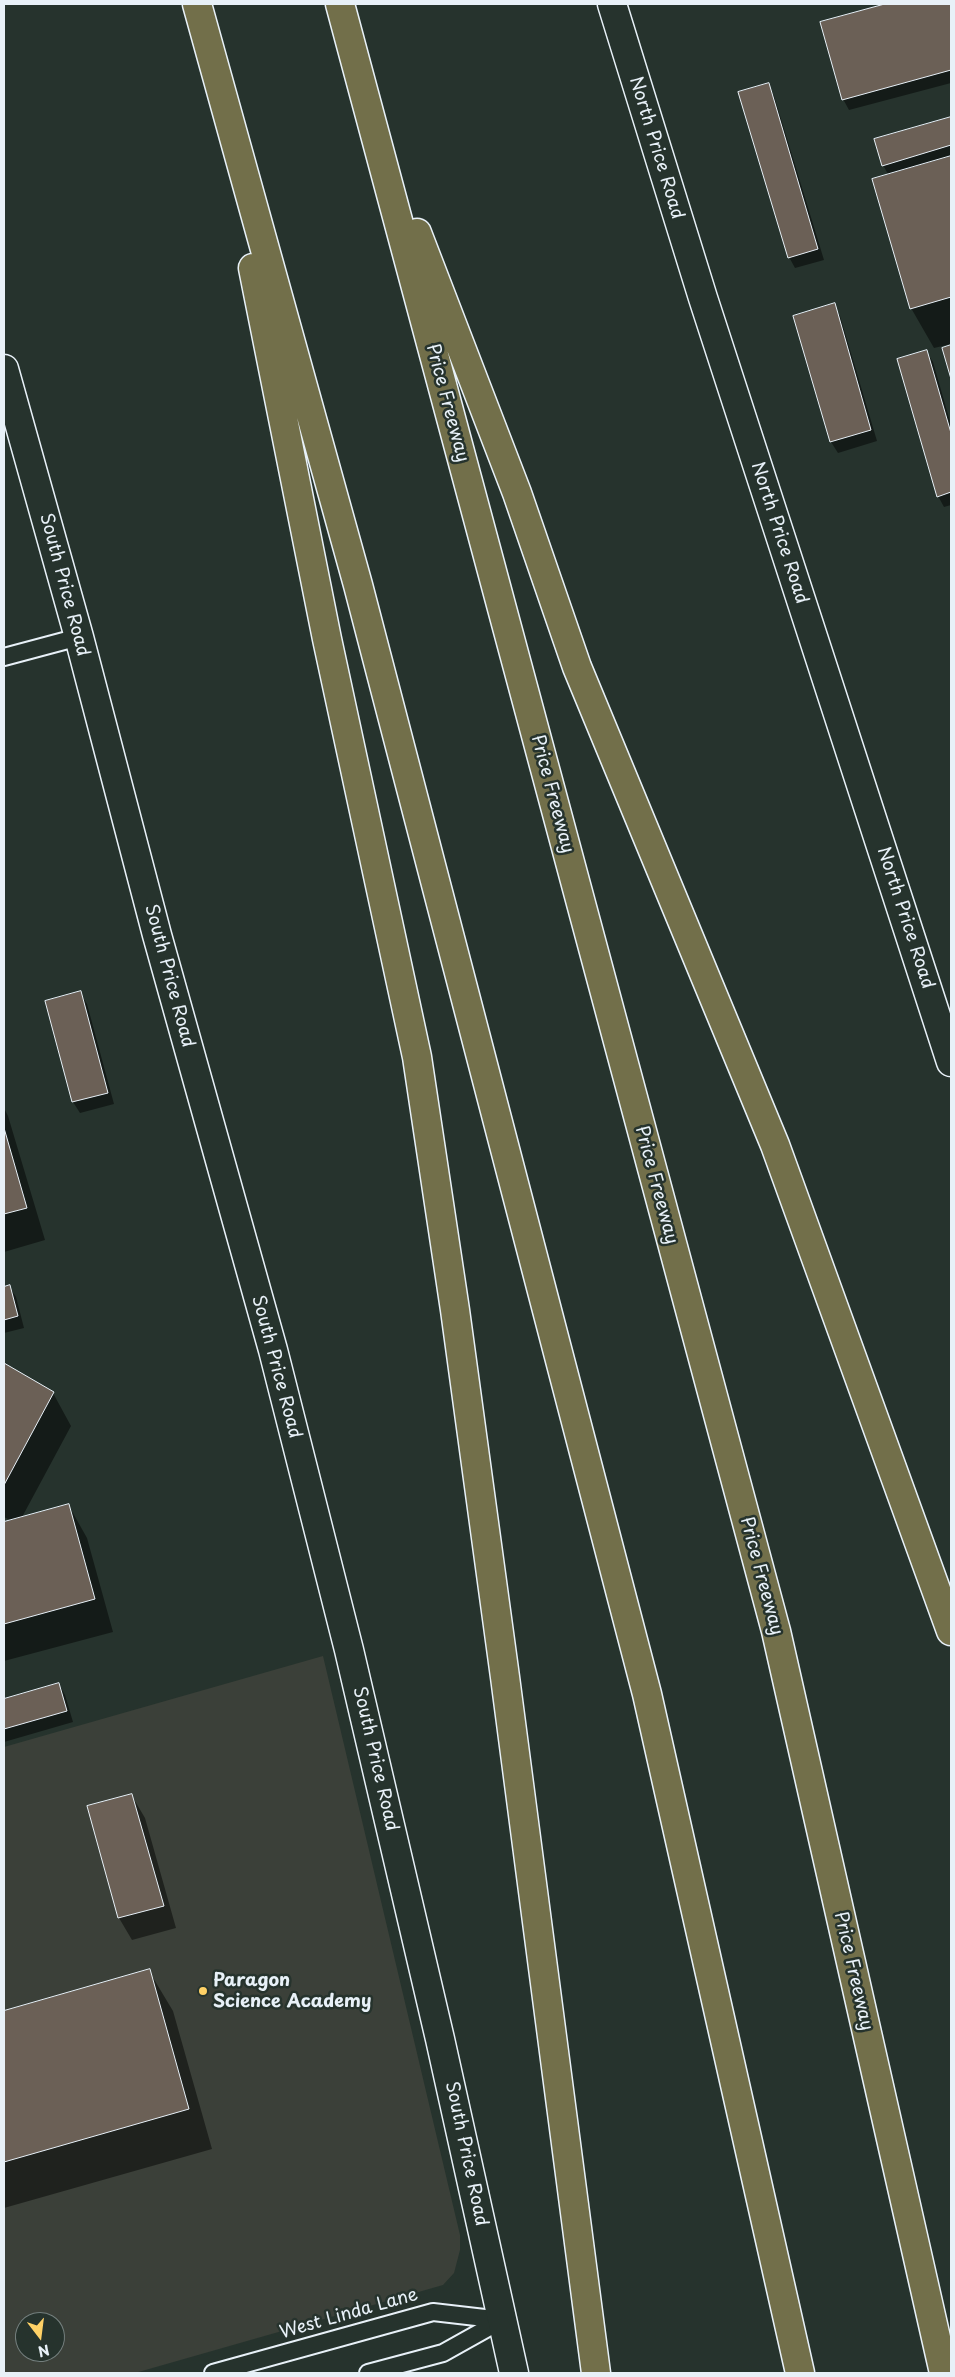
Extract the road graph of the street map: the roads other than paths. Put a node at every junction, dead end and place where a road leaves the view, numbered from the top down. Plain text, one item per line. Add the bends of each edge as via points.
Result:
1 (197, 4) edge
2 (340, 4) edge
3 (612, 4) edge
4 (210, 49) junction
5 (364, 94) junction
6 (4, 369) edge
7 (79, 637) junction
8 (4, 657) edge
9 (951, 1062) edge
10 (951, 1631) edge
11 (502, 2320) junction
12 (213, 2373) edge
13 (368, 2373) edge
14 (514, 2373) edge
15 (596, 2373) edge
16 (800, 2373) edge
17 (944, 2373) edge

1 - 4 highway
2 - 5 highway, Price Freeway
3 - 9 main road, North Price Road via 703,298
4 - 15 highway via 327,639 417,1057 504,1667
4 - 16 highway via 358,585 647,1694
5 - 10 highway via 517,493 577,668 775,1145
5 - 17 highway, Price Freeway via 776,1631
6 - 7 main road, South Price Road
7 - 8 lane
7 - 11 main road, South Price Road via 157,935 273,1350 349,1650
11 - 12 lane, West Linda Lane via 433,2312
11 - 13 lane via 443,2353
11 - 14 main road, South Price Road

